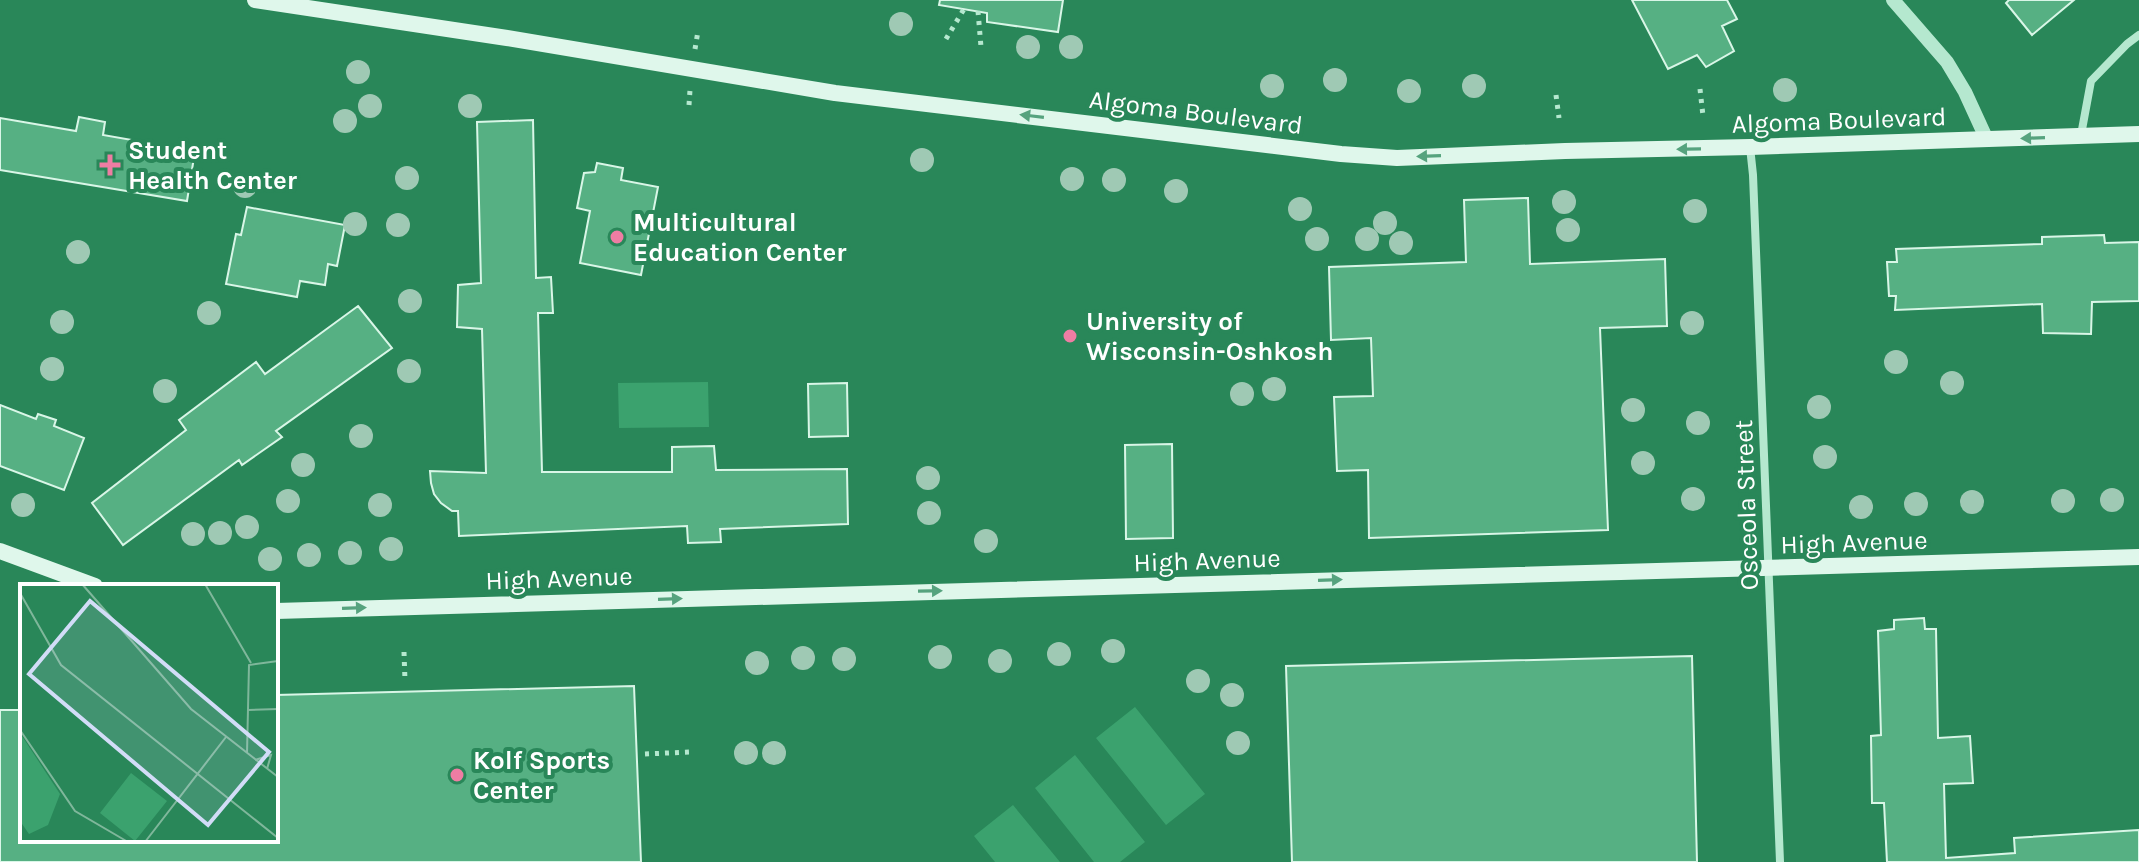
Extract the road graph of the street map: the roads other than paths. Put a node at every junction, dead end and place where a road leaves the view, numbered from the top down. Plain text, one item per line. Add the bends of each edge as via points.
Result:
1 (255, 0) edge
2 (1893, 0) edge
3 (2139, 35) edge
4 (2139, 134) edge
5 (2081, 136) junction
6 (1987, 140) junction
7 (1750, 147) junction
8 (0, 551) edge
9 (2139, 557) edge
10 (1769, 568) junction
11 (90, 584) edge
12 (278, 611) edge
13 (1780, 862) edge

7 -> 1 main road, Algoma Boulevard via 1397,158 1341,154 835,93
2 - 6 street via 1947,62
3 - 5 street via 2091,81
4 - 5 main road, Algoma Boulevard
5 -> 6 main road, Algoma Boulevard
6 - 7 main road, Algoma Boulevard
7 - 10 street, Osceola Street
8 - 11 main road
9 - 10 main road, High Avenue
12 -> 10 main road, High Avenue
10 - 13 street, Osceola Street

